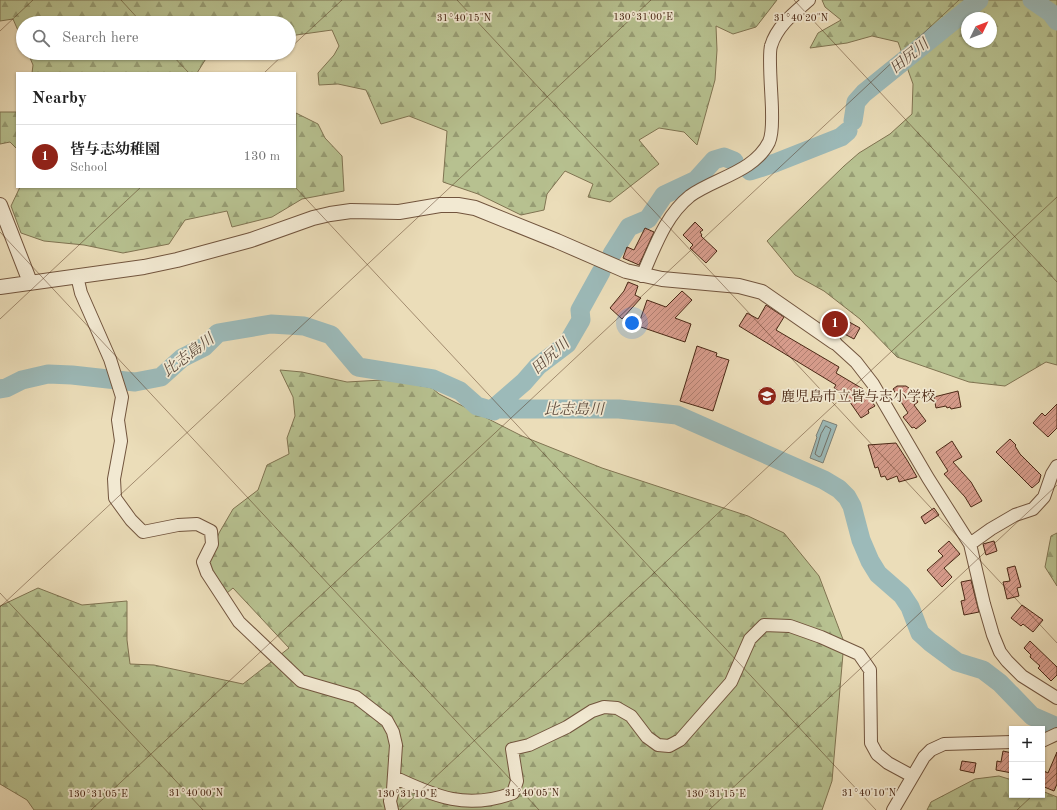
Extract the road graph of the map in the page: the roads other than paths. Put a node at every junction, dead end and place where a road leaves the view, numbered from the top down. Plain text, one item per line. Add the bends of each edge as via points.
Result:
1 (809, 0) edge
2 (0, 205) edge
3 (77, 276) junction
4 (642, 276) junction
5 (30, 282) junction
6 (0, 287) edge
7 (834, 342) joint
8 (1057, 466) edge
9 (970, 544) junction
10 (1057, 698) edge
11 (1057, 734) edge
12 (1045, 740) edge
13 (1009, 742) edge
14 (912, 776) junction
15 (394, 777) junction
16 (898, 808) edge
17 (392, 810) edge

1 - 4 street via 785,20 770,47 772,126 767,145 757,159 727,177 705,186 689,197 670,216
2 - 5 street
3 - 4 street via 144,267 206,253 330,214 351,211 399,212 440,205 476,208
3 - 5 street
3 - 15 street via 81,293 110,359 122,397 118,420 121,442 114,479 115,498 119,505 143,532 198,524 212,531 212,544 203,562 207,573 239,622 301,681 356,698 387,721 396,745
4 - 7 street via 739,286 762,292
5 - 6 street
7 - 9 street via 856,362 873,384
8 - 9 street via 1044,497 1033,509 1009,518
9 - 10 street via 984,604 1000,652 1022,676
11 - 12 street
13 - 14 street via 938,746 924,757
14 - 15 street via 888,763 877,754 871,743 870,670 859,654 790,626 764,625 750,639 731,682 680,740 668,746 658,745 647,737 631,716 617,708 604,707 529,745 512,749 517,781 513,793 490,802 480,804 435,797
14 - 16 street
15 - 17 street via 390,800

